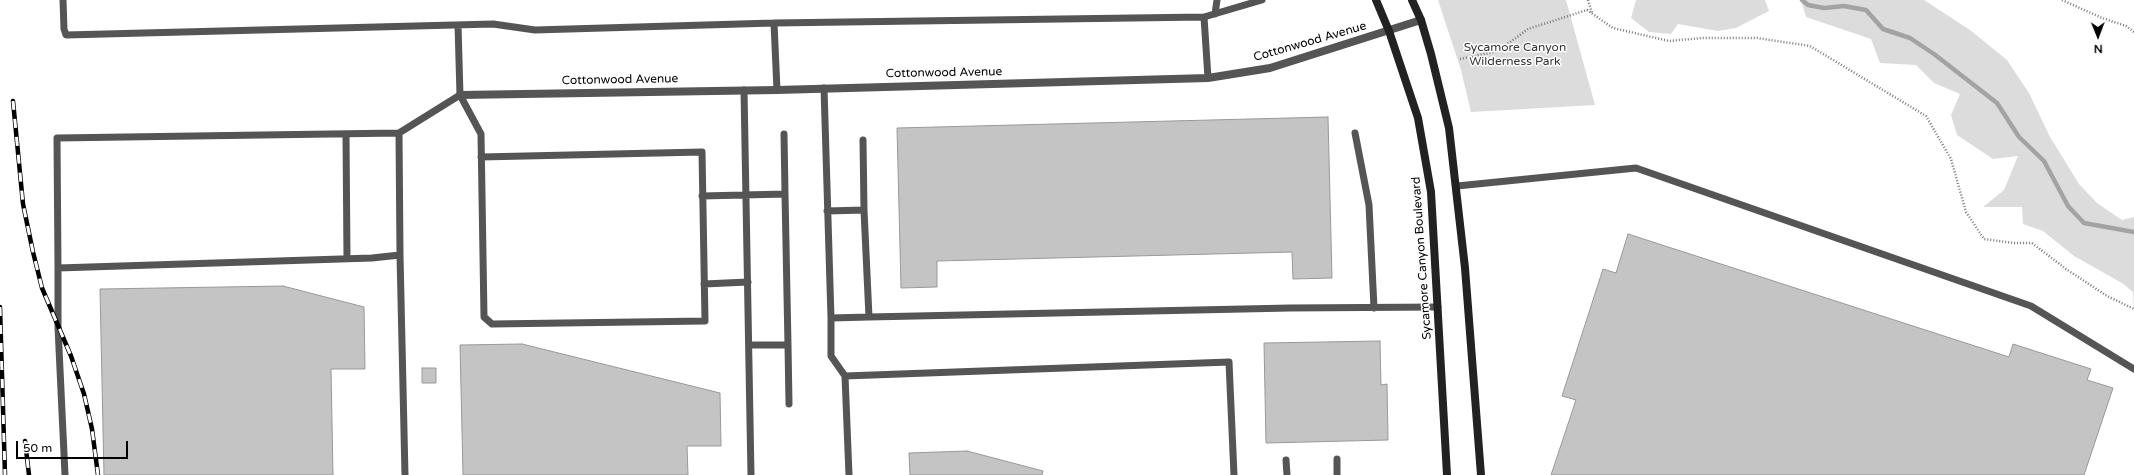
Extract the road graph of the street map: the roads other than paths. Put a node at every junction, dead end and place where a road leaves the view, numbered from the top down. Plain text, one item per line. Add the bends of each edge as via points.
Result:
1 (63, 0) edge
2 (1217, 0) edge
3 (1262, 0) edge
4 (1376, 0) edge
5 (1412, 0) edge
6 (1215, 14) junction
7 (1204, 17) junction
8 (1420, 20) junction
9 (774, 23) junction
10 (458, 25) junction
11 (1389, 31) junction
12 (1208, 78) junction
13 (824, 88) junction
14 (744, 90) junction
15 (777, 90) junction
16 (460, 95) junction
17 (399, 133) junction
18 (1355, 133) dead end
19 (346, 134) junction
20 (784, 134) dead end
21 (863, 140) dead end
22 (481, 157) junction
23 (1457, 186) junction
24 (746, 194) junction
25 (785, 194) junction
26 (702, 196) junction
27 (864, 210) junction
28 (827, 211) junction
29 (400, 255) junction
30 (347, 259) junction
31 (58, 268) junction
32 (748, 282) junction
33 (704, 284) junction
34 (1438, 307) junction
35 (1374, 308) junction
36 (869, 317) junction
37 (831, 318) junction
38 (749, 345) junction
39 (788, 345) junction
40 (2134, 369) edge
41 (845, 376) junction
42 (789, 404) dead end
43 (1337, 459) dead end
44 (1286, 460) dead end
45 (65, 475) edge
46 (405, 475) edge
47 (751, 475) edge
48 (850, 475) edge
49 (1234, 475) edge
50 (1287, 475) edge
51 (1337, 475) edge
52 (1446, 475) edge
53 (1481, 475) edge

1 - 10 lane via 66,35
2 - 6 lane
3 - 6 lane
4 - 11 main road, Sycamore Canyon Boulevard
5 - 8 main road
6 - 7 lane
7 - 9 lane
7 - 12 lane
8 - 11 street, Cottonwood Avenue
8 - 23 main road via 1449,128
9 - 10 lane via 535,30 493,24
9 - 15 lane
10 - 16 lane
11 - 12 street, Cottonwood Avenue via 1270,68
11 - 34 main road, Sycamore Canyon Boulevard via 1418,118 1431,192
12 - 13 street, Cottonwood Avenue
13 - 15 street, Cottonwood Avenue
13 - 28 lane
14 - 15 street, Cottonwood Avenue
14 - 16 street, Cottonwood Avenue
14 - 24 lane
16 - 17 lane
16 - 22 lane via 481,134
17 - 19 lane
17 - 29 lane
18 - 35 lane via 1369,205
19 - 30 lane
19 - 31 lane via 57,138
20 - 25 lane
21 - 27 lane
22 - 26 lane via 702,152
22 - 33 lane via 484,317 492,324 705,321
23 - 40 lane via 1636,168 2031,306
23 - 53 main road via 1466,268
24 - 25 lane
24 - 26 lane
24 - 32 lane
25 - 39 lane
26 - 33 lane
27 - 28 lane
27 - 36 lane
28 - 37 lane
29 - 30 lane
29 - 46 lane
30 - 31 lane
31 - 45 lane
32 - 33 lane
32 - 38 lane
34 - 35 lane
34 - 52 main road, Sycamore Canyon Boulevard
35 - 36 lane
36 - 37 lane
37 - 41 lane via 830,356
38 - 39 lane
38 - 47 lane
39 - 42 lane
41 - 48 lane
41 - 49 lane via 1229,362
43 - 51 lane
44 - 50 lane

